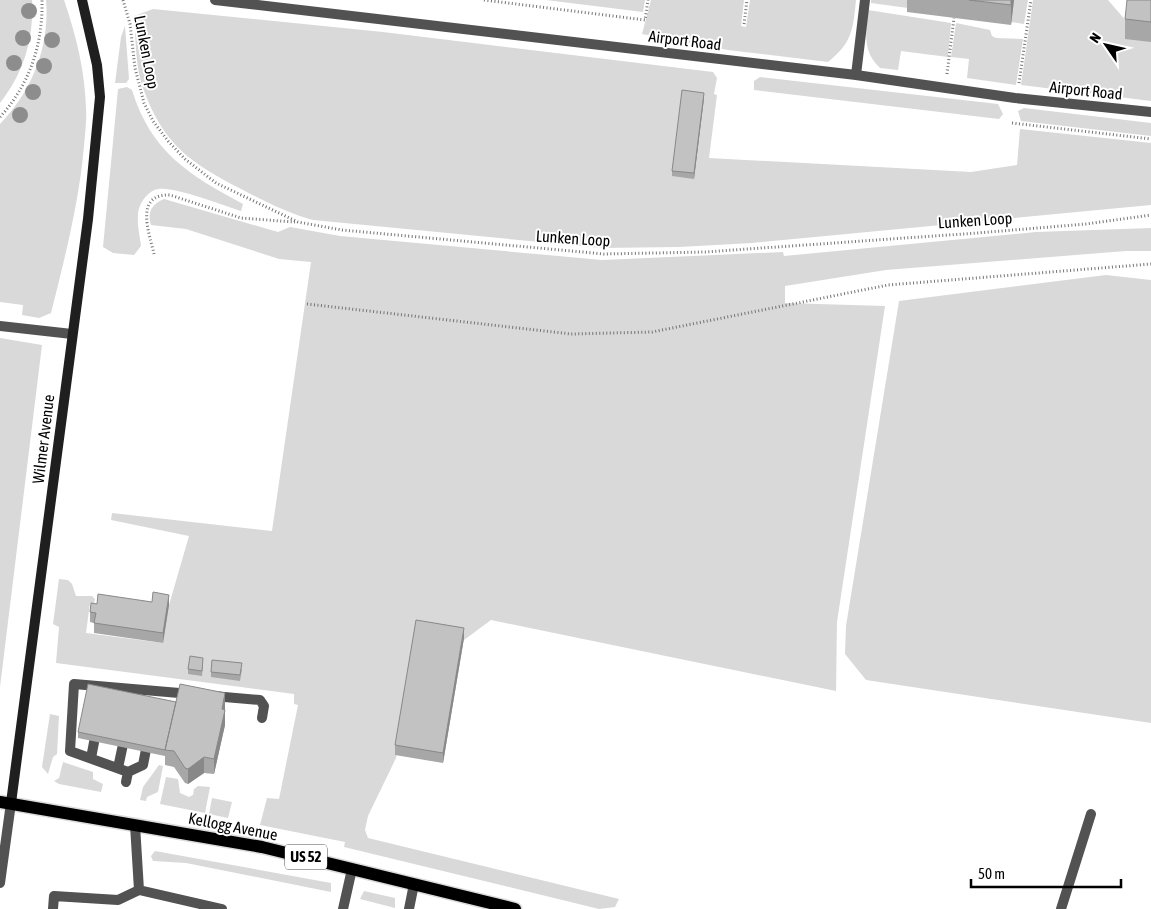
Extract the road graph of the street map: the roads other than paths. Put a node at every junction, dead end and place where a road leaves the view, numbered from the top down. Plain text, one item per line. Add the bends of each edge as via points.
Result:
1 (82, 0) edge
2 (215, 0) edge
3 (865, 0) edge
4 (272, 3) edge
5 (856, 75) junction
6 (1151, 112) edge
7 (0, 326) edge
8 (72, 334) junction
9 (100, 714) edge
10 (262, 718) dead end
11 (128, 725) edge
12 (150, 728) edge
13 (91, 758) junction
14 (118, 768) junction
15 (6, 802) edge
16 (1091, 814) dead end
17 (135, 825) junction
18 (352, 869) junction
19 (0, 883) edge
20 (414, 884) junction
21 (139, 890) junction
22 (53, 909) edge
23 (222, 909) edge
24 (343, 909) edge
25 (409, 909) edge
26 (515, 909) edge
27 (1060, 909) edge

1 - 8 street, Wilmer Avenue via 97,65 100,97
2 - 4 street, Airport Road
3 - 5 street
4 - 5 street, Airport Road
5 - 6 street, Airport Road via 1015,98
7 - 8 street
8 - 15 street, Wilmer Avenue
9 - 13 street
10 - 13 street via 264,706 260,700 104,692 74,684 70,751
11 - 14 street
12 - 14 street via 143,765 127,777
13 - 14 street
15 - 17 main road, Kellogg Avenue / US 52
15 - 19 street, Wilmer Avenue
16 - 27 street
17 - 18 main road, Kellogg Avenue / US 52 via 262,846
17 - 21 street
18 - 20 main road, Kellogg Avenue / US 52
18 - 24 street
20 - 25 street
20 - 26 main road, Kellogg Avenue / US 52
21 - 22 street via 118,900 54,896
21 - 23 street

